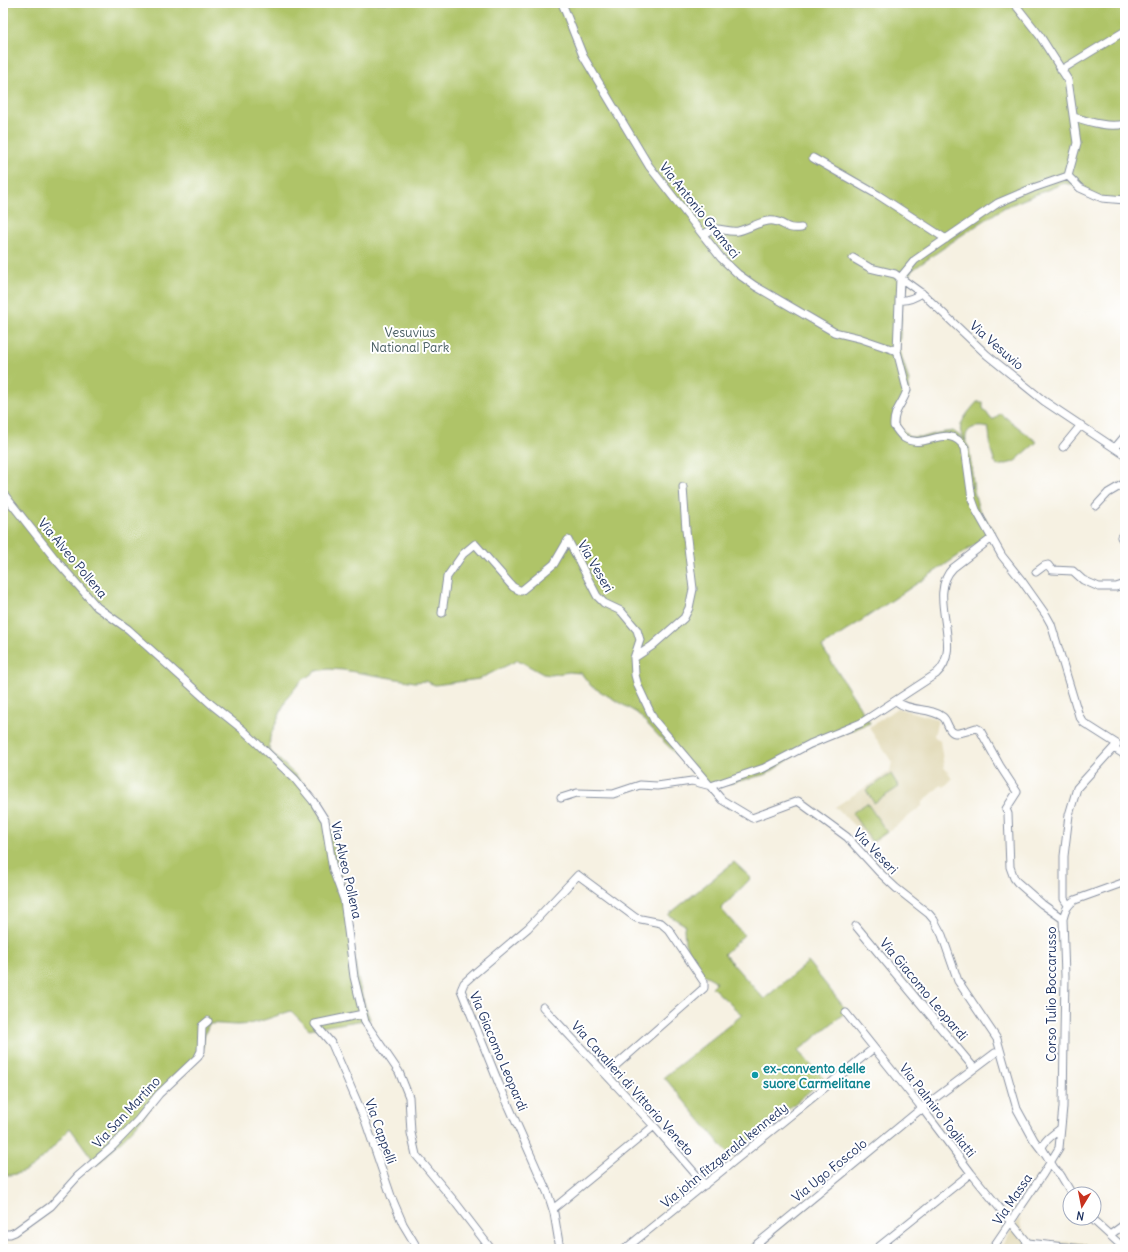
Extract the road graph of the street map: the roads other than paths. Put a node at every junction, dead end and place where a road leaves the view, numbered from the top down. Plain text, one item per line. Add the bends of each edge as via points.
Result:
1 (562, 3) edge
2 (1014, 3) edge
3 (1125, 31) edge
4 (1061, 70) junction
5 (1074, 117) junction
6 (1125, 124) edge
7 (813, 158) dead end
8 (1068, 176) junction
9 (1125, 200) edge
10 (801, 228) dead end
11 (703, 235) junction
12 (946, 238) junction
13 (853, 258) dead end
14 (900, 278) junction
15 (922, 293) junction
16 (900, 300) junction
17 (897, 351) junction
18 (1081, 425) junction
19 (1125, 436) edge
20 (1063, 446) dead end
21 (1115, 448) junction
22 (1125, 455) edge
23 (1125, 483) edge
24 (684, 487) dead end
25 (3, 493) edge
26 (1096, 506) dead end
27 (992, 538) junction
28 (1036, 572) dead end
29 (1125, 584) edge
30 (442, 613) dead end
31 (634, 658) junction
32 (896, 701) junction
33 (1116, 746) junction
34 (1125, 755) edge
35 (711, 786) junction
36 (561, 798) dead end
37 (1125, 882) edge
38 (1068, 905) junction
39 (1063, 919) junction
40 (856, 926) dead end
41 (543, 1007) dead end
42 (846, 1013) dead end
43 (363, 1014) junction
44 (208, 1021) dead end
45 (874, 1048) junction
46 (995, 1053) dead end
47 (974, 1068) junction
48 (606, 1074) junction
49 (922, 1108) junction
50 (654, 1126) junction
51 (1060, 1129) junction
52 (1033, 1136) junction
53 (1047, 1140) junction
54 (1058, 1144) junction
55 (1044, 1153) junction
56 (1055, 1154) junction
57 (1050, 1162) junction
58 (971, 1173) junction
59 (1043, 1174) junction
60 (1062, 1177) junction
61 (705, 1185) junction
62 (1067, 1186) edge
63 (553, 1209) junction
64 (1011, 1221) junction
65 (1125, 1224) edge
66 (1100, 1226) edge
67 (3, 1234) edge
68 (1110, 1235) junction
69 (1125, 1248) edge
70 (418, 1249) edge
71 (491, 1249) edge
72 (560, 1249) edge
73 (625, 1249) edge
74 (751, 1249) edge
75 (876, 1249) edge
76 (992, 1249) edge
77 (1083, 1249) edge

1 - 11 street, Via Antonio Gramsci via 583,56 649,166
2 - 4 street via 1040,36
3 - 4 street
4 - 5 street via 1068,80
5 - 6 street via 1097,124
5 - 8 street via 1077,143
7 - 12 street
8 - 9 street via 1080,188 1102,198
8 - 12 street via 998,203
10 - 11 street via 792,229 774,221 738,231 714,228
11 - 17 street, Via Antonio Gramsci via 721,258 755,286 834,332
12 - 14 street via 915,260
13 - 14 street, Via Vesuvio via 870,268 895,274
14 - 15 street, Via Vesuvio
14 - 16 street
15 - 16 street
15 - 18 street, Via Vesuvio via 987,355 1044,401
16 - 17 street
17 - 27 street via 907,390 894,415 894,426 900,435 909,440 946,436 960,441 965,448 972,499
18 - 20 street
18 - 21 street, Via Vesuvio
19 - 21 street
21 - 22 street, Via Vesuvio
23 - 26 street via 1108,493
24 - 31 street via 693,589 689,608 684,618
25 - 43 street, Via Alveo Pollena via 56,560 98,606 242,728 295,779 313,801 325,820 333,870 344,900 354,977
27 - 32 street via 953,568 944,581 943,601 948,650 945,664 936,674
27 - 33 street via 1051,624 1079,716 1084,723
28 - 29 street via 1048,565 1052,570 1073,571 1083,580 1099,587
30 - 31 street, Via Veseri via 447,577 463,554 474,544 514,587 521,591 554,564 568,540 597,596 604,603 621,611 637,630 640,640
31 - 35 street, Via Veseri via 638,686 654,720
32 - 35 street via 861,723 810,744 764,768
32 - 39 street via 944,717 952,732 956,734 976,728 980,730 1017,792 1006,809 1012,873 1017,882
33 - 34 street
33 - 38 street via 1077,788 1069,815 1064,856 1064,899
35 - 36 street via 692,781 657,786 640,785 612,794 577,793
35 - 52 street, Via Veseri via 722,800 752,818 798,801 847,837 896,888 929,914 942,935 958,981 997,1039 1017,1109
37 - 38 street via 1074,900
38 - 39 street, Corso Tulio Boccarusso
39 - 51 street, Corso Tulio Boccarusso via 1065,999 1063,1107
40 - 47 street, Via Giacomo Leopardi
41 - 48 street, Via Cavalieri di Vittorio Veneto
42 - 45 street, Via Palmiro Togliatti
43 - 70 street, Via Cappelli via 315,1024 332,1044 365,1120 391,1196 403,1224
43 - 71 street, Via Alveo Pollena via 399,1072 409,1096 411,1133 416,1155
44 - 67 street, Via San Martino via 202,1026 202,1051 198,1057 159,1094 113,1146 78,1177 51,1206 15,1232
45 - 49 street, Via Palmiro Togliatti
45 - 61 street, Via john fitzgerald kennedy
46 - 47 street
47 - 49 street
48 - 50 street, Via Cavalieri di Vittorio Veneto
48 - 63 street, Via Giacomo Leopardi via 704,988 704,982 670,930 661,923 636,918 578,875 528,928 464,983 461,990
49 - 58 street, Via Palmiro Togliatti
49 - 74 street, Via Ugo Foscolo
50 - 61 street, Via Cavalieri di Vittorio Veneto
50 - 63 street
51 - 53 street
51 - 54 street, Corso Tulio Boccarusso
52 - 53 street
52 - 55 street
53 - 54 street via 1053,1139
53 - 55 street via 1042,1145
54 - 56 street
55 - 56 street via 1051,1156
55 - 57 street
56 - 57 street, Via Massa
56 - 60 street
57 - 59 street, Via Massa
57 - 60 street
58 - 64 street, Via Palmiro Togliatti
58 - 75 street
59 - 60 street
59 - 64 street, Via Massa
60 - 62 street
61 - 73 street, Via john fitzgerald kennedy
63 - 72 street, Via Giacomo Leopardi
64 - 76 street, Via Massa
64 - 77 street, Via Palmiro Togliatti via 1028,1243
65 - 68 street
66 - 68 street
68 - 69 street

